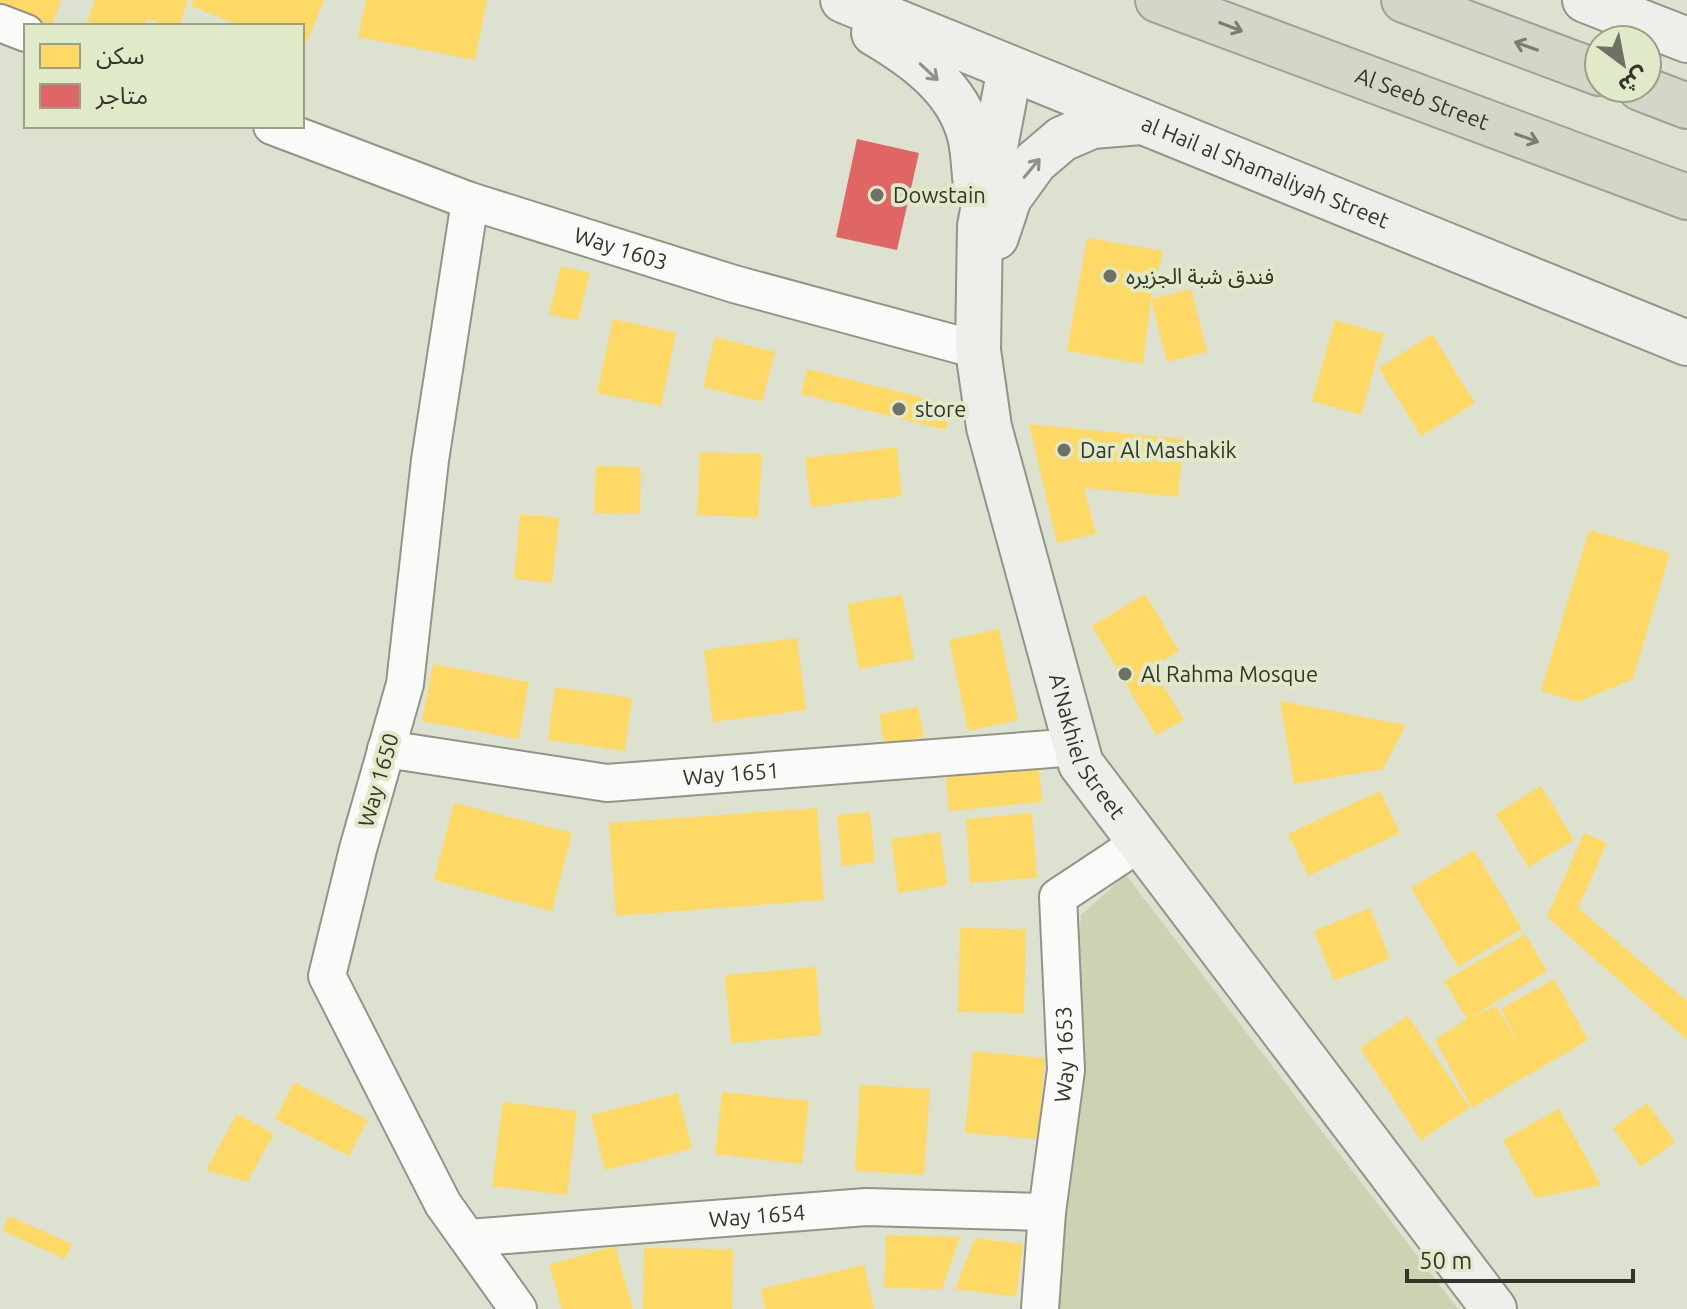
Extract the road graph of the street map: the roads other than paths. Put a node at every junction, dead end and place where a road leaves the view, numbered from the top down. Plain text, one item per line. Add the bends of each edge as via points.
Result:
1 (817, 0) edge
2 (843, 0) edge
3 (1158, 0) edge
4 (1404, 0) edge
5 (1585, 0) edge
6 (1687, 7) edge
7 (1649, 8) edge
8 (0, 23) edge
9 (24, 32) edge
10 (1687, 40) edge
11 (1583, 67) edge
12 (1010, 68) junction
13 (1663, 97) edge
14 (1687, 106) edge
15 (1143, 122) junction
16 (277, 128) edge
17 (1687, 197) edge
18 (470, 201) junction
19 (980, 226) junction
20 (979, 289) junction
21 (1687, 343) edge
22 (978, 350) junction
23 (1076, 747) junction
24 (386, 749) junction
25 (1141, 842) junction
26 (1047, 1212) junction
27 (468, 1238) junction
28 (518, 1309) edge
29 (1040, 1309) edge
30 (1494, 1309) edge

1 -> 19 street via 908,52 958,105 970,136
2 - 12 street, al Hail al Shamaliyah Street
3 -> 17 highway, Al Seeb Street
11 -> 4 highway
5 - 7 street
6 - 7 street
7 - 10 street
8 - 9 street
12 - 15 street, al Hail al Shamaliyah Street
12 - 19 street, A'Nakhiel Street
13 - 14 highway
20 -> 15 street via 1009,198 1035,162 1062,139 1092,126
15 - 21 street, al Hail al Shamaliyah Street
16 - 18 street, Way 1603
18 - 22 street, Way 1603 via 734,284
18 - 24 street, Way 1650 via 430,460 405,684
19 - 20 street, A'Nakhiel Street
20 - 22 street, A'Nakhiel Street
22 - 23 street, A'Nakhiel Street via 989,427
23 - 24 street, Way 1651 via 607,783
23 - 25 street, A'Nakhiel Street via 1081,764
24 - 27 street, Way 1650 via 327,976 443,1204
25 - 26 street, Way 1653 via 1058,897 1066,1070
25 - 30 street, A'Nakhiel Street
26 - 27 street, Way 1654 via 866,1207
26 - 29 street, Way 1653
27 - 28 street, Way 1650

